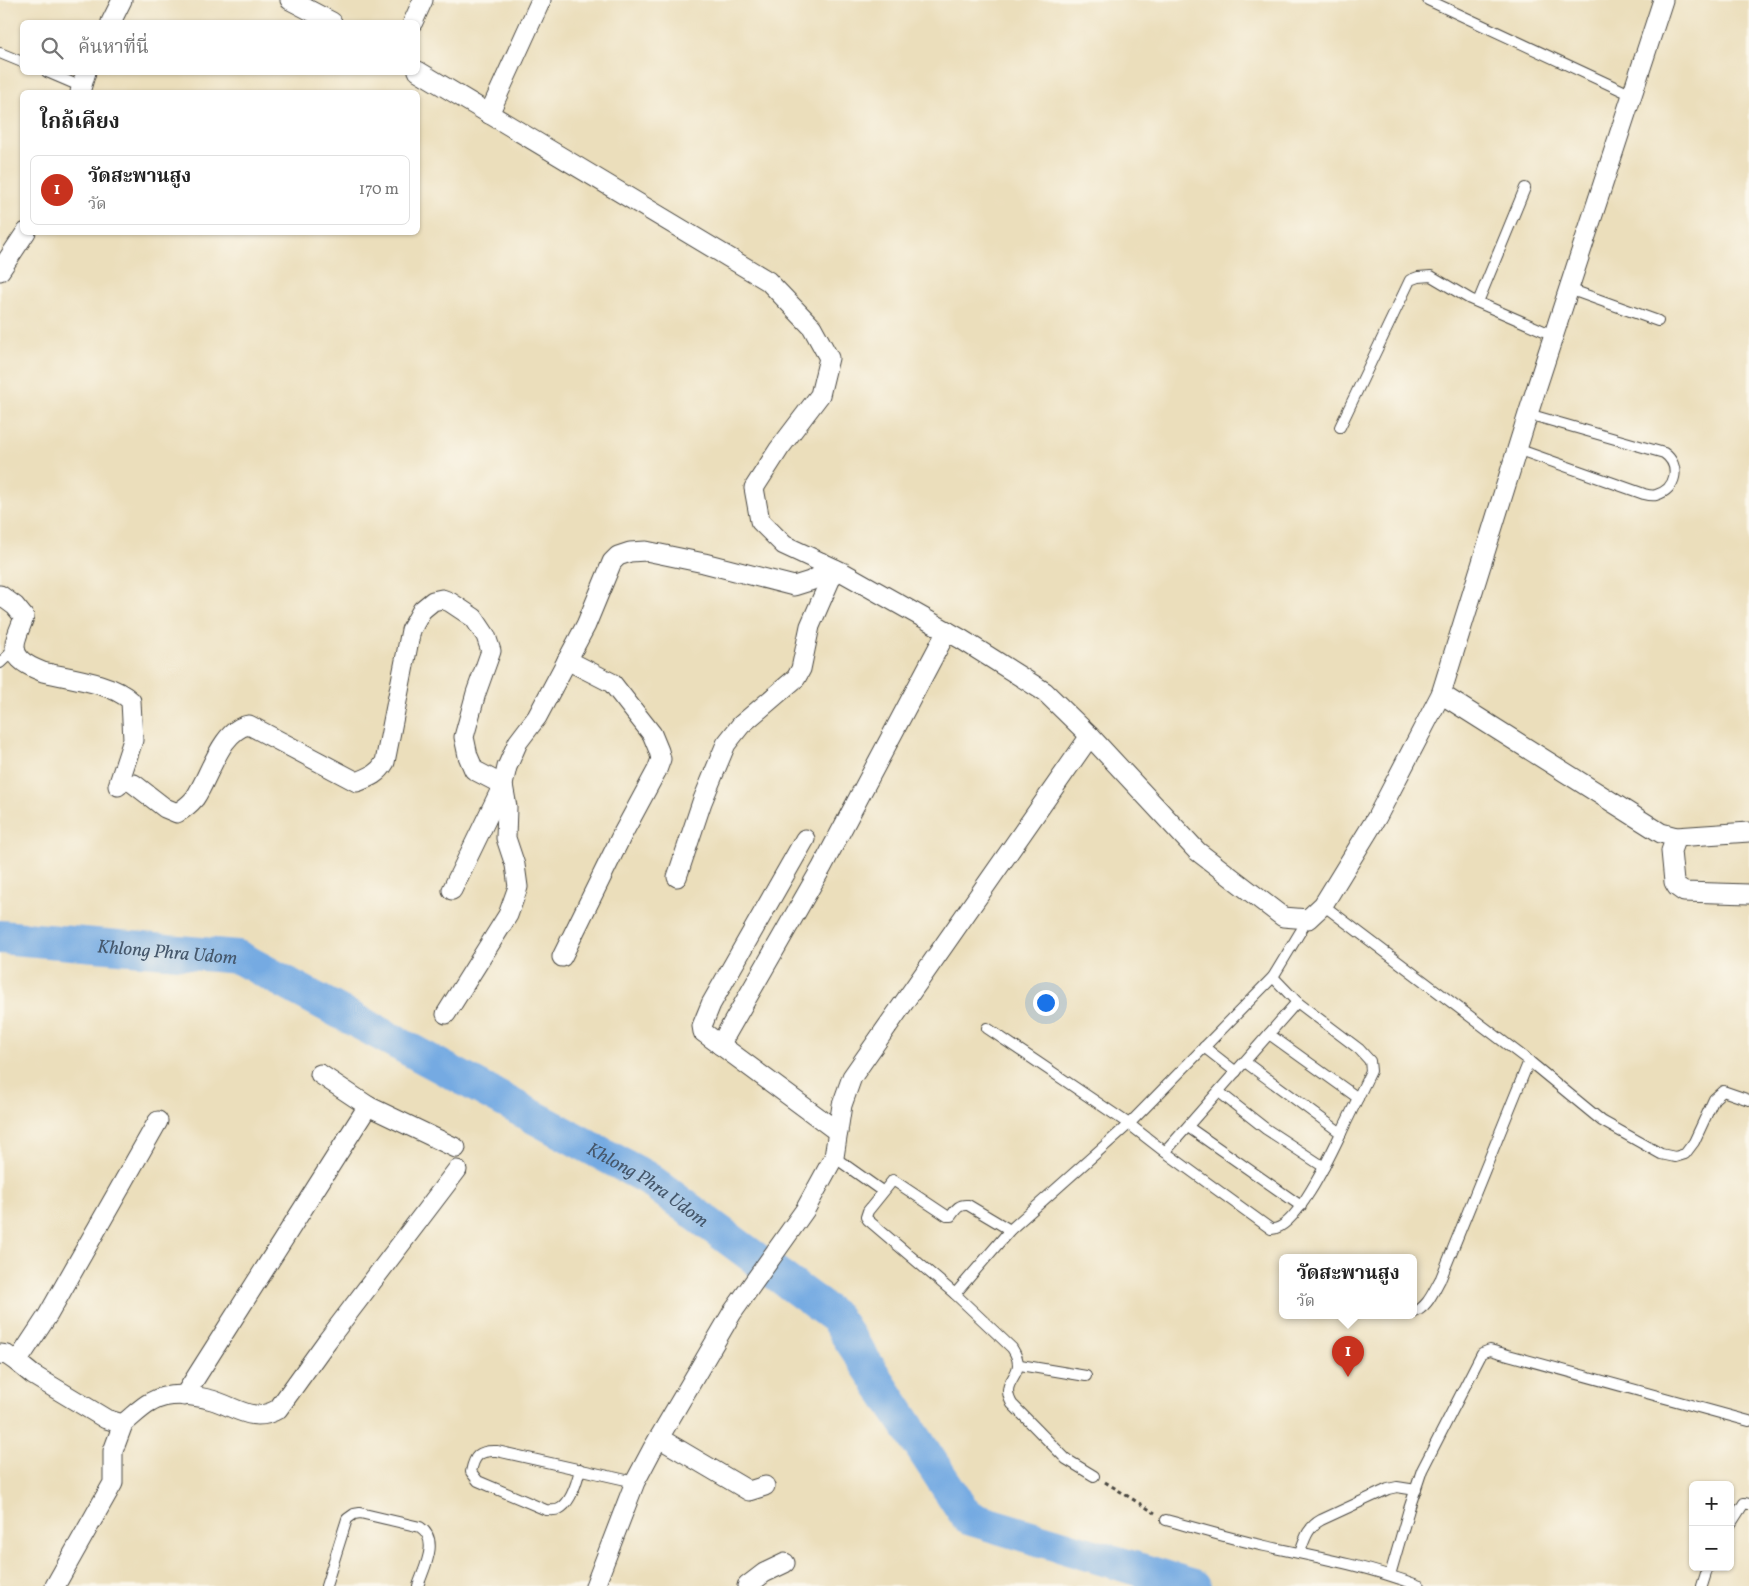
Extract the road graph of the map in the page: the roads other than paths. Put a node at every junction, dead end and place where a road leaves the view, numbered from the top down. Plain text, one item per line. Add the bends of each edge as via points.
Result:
1 (122, 0) edge
2 (423, 0) edge
3 (541, 0) edge
4 (1428, 0) edge
5 (1663, 0) edge
6 (298, 2) edge
7 (112, 20) edge
8 (329, 20) edge
9 (414, 20) edge
10 (0, 53) edge
11 (20, 61) edge
12 (420, 73) edge
13 (56, 75) edge
14 (83, 84) edge
15 (1632, 95) junction
16 (489, 114) junction
17 (1525, 188) dead end
18 (24, 235) edge
19 (0, 271) edge
20 (1568, 289) junction
21 (1478, 302) junction
22 (1658, 321) dead end
23 (1553, 335) junction
24 (1528, 414) junction
25 (1340, 427) dead end
26 (1517, 449) junction
27 (829, 566) junction
28 (0, 595) edge
29 (947, 631) junction
30 (14, 650) junction
31 (567, 660) junction
32 (0, 663) edge
33 (1441, 694) junction
34 (1090, 736) junction
35 (503, 785) junction
36 (1749, 832) edge
37 (1676, 837) junction
38 (805, 839) dead end
39 (677, 877) dead end
40 (452, 890) dead end
41 (1749, 894) edge
42 (1323, 905) junction
43 (1308, 919) junction
44 (562, 957) dead end
45 (1273, 977) junction
46 (1297, 1002) junction
47 (446, 1014) dead end
48 (987, 1028) dead end
49 (1269, 1034) junction
50 (720, 1045) junction
51 (1204, 1047) junction
52 (1529, 1061) junction
53 (1245, 1062) junction
54 (1236, 1072) junction
55 (320, 1074) dead end
56 (1219, 1092) junction
57 (1358, 1098) junction
58 (1749, 1100) edge
59 (368, 1106) junction
60 (158, 1121) dead end
61 (1129, 1124) junction
62 (1188, 1126) junction
63 (838, 1132) junction
64 (1341, 1133) junction
65 (456, 1148) dead end
66 (1165, 1152) junction
67 (834, 1157) junction
68 (1324, 1167) junction
69 (457, 1170) dead end
70 (882, 1191) junction
71 (1301, 1206) junction
72 (1010, 1230) junction
73 (955, 1294) junction
74 (1417, 1310) edge
75 (0, 1354) edge
76 (18, 1362) junction
77 (1020, 1365) junction
78 (1086, 1376) dead end
79 (184, 1396) junction
80 (1749, 1421) edge
81 (123, 1424) junction
82 (658, 1438) junction
83 (580, 1469) junction
84 (1094, 1476) road end
85 (635, 1482) junction
86 (765, 1486) dead end
87 (1416, 1490) junction
88 (1749, 1504) edge
89 (1734, 1519) edge
90 (1166, 1520) road end
91 (1300, 1552) junction
92 (785, 1563) dead end
93 (1707, 1571) edge
94 (1390, 1575) junction
95 (55, 1586) edge
96 (326, 1586) edge
97 (418, 1586) edge
98 (596, 1586) edge
99 (747, 1586) edge
100 (1420, 1586) edge
101 (1702, 1586) edge

1 - 7 street
2 - 9 street
3 - 16 street
4 - 15 lane
5 - 15 street
6 - 8 street
10 - 11 lane
12 - 16 street
13 - 14 lane
15 - 20 street
16 - 27 street via 768,281 812,327 829,358 820,395 754,488 760,521 784,545
17 - 21 lane
18 - 19 street
20 - 22 lane
20 - 23 street
21 - 23 lane
21 - 25 lane via 1431,276 1410,280
23 - 24 street
24 - 26 street
24 - 26 lane via 1664,453 1675,466 1674,477 1663,492 1644,494
26 - 33 street
27 - 29 street
27 - 31 street via 822,575 794,586 646,551 618,556 609,567 586,625
27 - 39 street via 810,626 801,669 796,678 741,724 726,744
28 - 30 street via 24,617
29 - 34 street via 1045,692
29 - 50 street via 822,867
30 - 32 lane
30 - 35 street via 18,658 35,669 114,688 126,696 131,701 133,740 126,785 177,813 195,798 227,738 241,726 250,725 357,782 380,770 385,762 411,630 422,610 433,601 442,599 474,618 489,643 491,651 464,738 474,770
31 - 35 street via 537,717 518,742
31 - 44 street via 612,683 652,734 661,760
33 - 37 street via 1661,833
33 - 42 street via 1377,817
34 - 43 street via 1197,851 1283,917
34 - 63 street via 852,1077 842,1105
35 - 40 street
35 - 47 street via 507,807 506,838 518,887 508,915
36 - 37 street
37 - 41 street via 1671,851 1677,887 1684,892
38 - 50 street via 711,1004 702,1026 703,1032
42 - 43 street
42 - 52 lane
43 - 45 lane
45 - 46 lane
45 - 51 lane
46 - 49 lane
46 - 57 lane via 1370,1061 1371,1071
48 - 61 lane
49 - 53 lane
49 - 57 lane
50 - 63 street
51 - 54 lane
51 - 61 lane
52 - 58 lane via 1602,1121 1661,1154 1675,1157 1685,1154 1690,1148 1714,1099 1723,1092
52 - 74 lane via 1441,1278 1429,1300
53 - 54 lane
53 - 64 lane
54 - 56 lane
55 - 59 street
56 - 62 lane
56 - 68 lane via 1266,1129
57 - 64 lane
59 - 65 street
59 - 79 street
60 - 76 street
61 - 66 lane
61 - 72 lane
62 - 66 lane
62 - 71 lane
63 - 67 street
64 - 68 lane
66 - 71 lane via 1271,1228 1284,1225
67 - 70 lane
67 - 82 street via 805,1210 732,1314
68 - 71 lane
69 - 79 street via 278,1408 270,1413 245,1414 212,1400
70 - 72 lane via 893,1180 947,1216 951,1216 959,1206 968,1206
70 - 73 lane via 868,1211 868,1220
72 - 73 lane
73 - 77 lane via 1012,1348
75 - 76 street
76 - 81 street via 33,1375 106,1419
77 - 78 lane
77 - 84 lane via 1008,1388 1012,1404 1066,1459
79 - 81 street via 174,1395 151,1402
80 - 87 lane via 1490,1350 1482,1353 1422,1470
81 - 95 street via 113,1451 113,1483
82 - 85 street
82 - 86 street via 749,1491
83 - 83 lane via 487,1450 473,1462 472,1472 478,1482 546,1510 556,1510 566,1502
83 - 85 lane
85 - 98 street
87 - 91 lane via 1388,1489 1321,1520 1305,1536
87 - 94 lane
88 - 89 lane via 1744,1503
90 - 91 lane
91 - 94 lane
92 - 99 street
93 - 101 lane
94 - 100 lane
96 - 97 lane via 347,1518 360,1513 426,1531 430,1548

